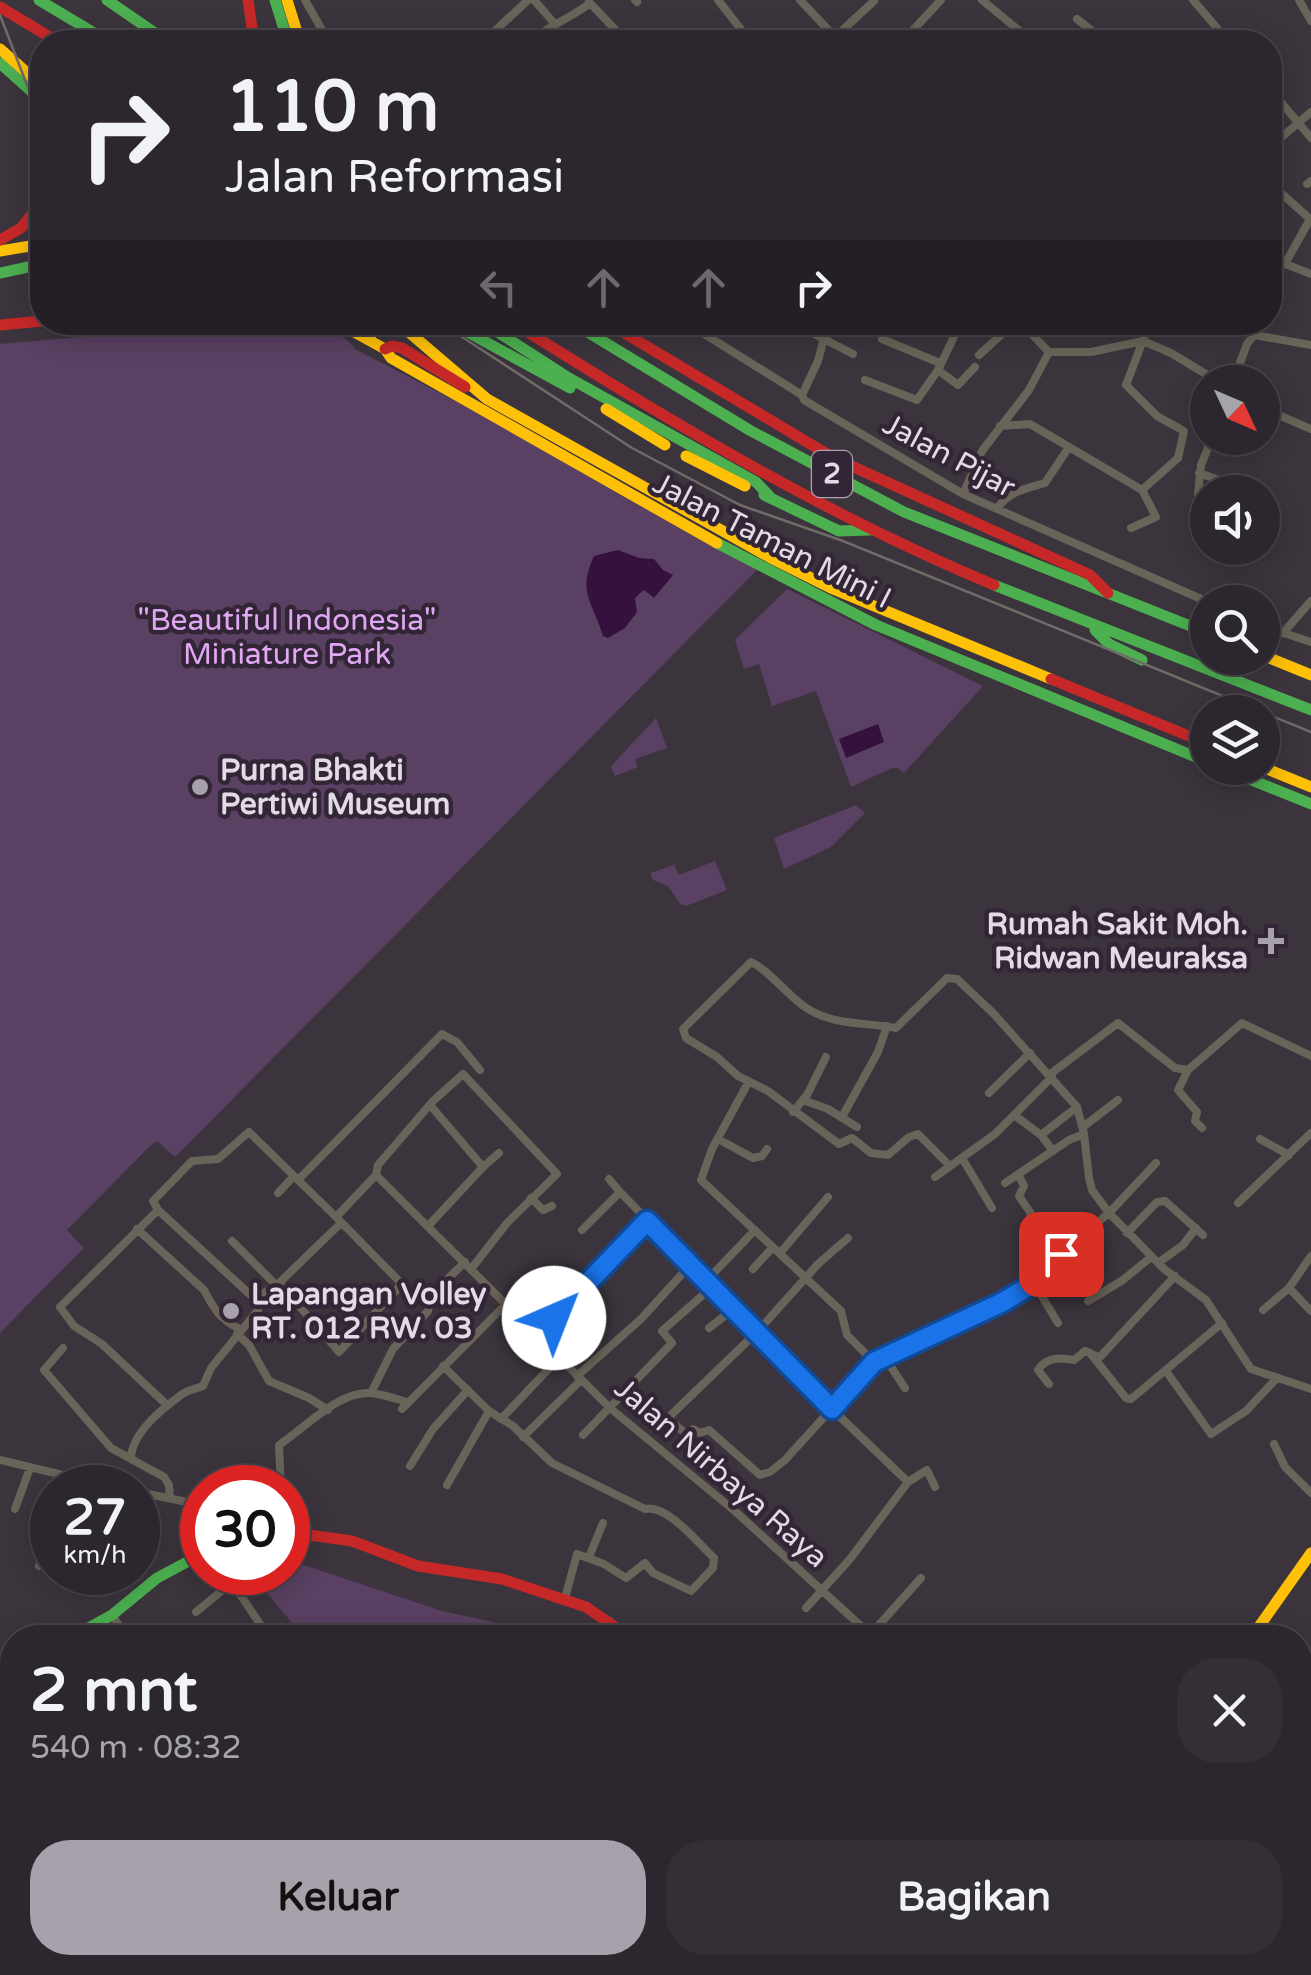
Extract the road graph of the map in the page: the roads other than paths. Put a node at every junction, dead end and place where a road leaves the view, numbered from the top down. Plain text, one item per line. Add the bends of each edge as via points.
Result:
1 (39, 0) edge
2 (107, 0) edge
3 (248, 0) edge
4 (275, 0) edge
5 (287, 0) edge
6 (306, 0) edge
7 (531, 0) edge
8 (718, 0) edge
9 (800, 0) edge
10 (940, 0) edge
11 (982, 0) edge
12 (1194, 0) edge
13 (874, 1) edge
14 (1311, 1) edge
15 (588, 2) edge
16 (1300, 2) edge
17 (1, 4) edge
18 (1077, 18) dead end
19 (1311, 21) edge
20 (554, 23) junction
21 (40, 30) edge
22 (89, 30) edge
23 (151, 30) edge
24 (252, 30) edge
25 (284, 30) edge
26 (296, 30) edge
27 (322, 30) edge
28 (497, 30) edge
29 (545, 30) edge
30 (616, 30) edge
31 (742, 30) edge
32 (825, 30) edge
33 (844, 30) edge
34 (913, 30) edge
35 (1018, 30) edge
36 (1092, 30) edge
37 (1219, 30) edge
38 (0, 49) edge
39 (0, 63) edge
40 (30, 75) edge
41 (30, 90) edge
42 (1282, 103) edge
43 (1311, 112) edge
44 (1298, 122) junction
45 (1282, 136) edge
46 (1311, 138) edge
47 (1282, 194) edge
48 (30, 217) edge
49 (0, 240) edge
50 (30, 246) edge
51 (0, 251) edge
52 (1284, 264) joint
53 (30, 267) edge
54 (0, 274) edge
55 (1311, 274) edge
56 (30, 322) edge
57 (0, 325) edge
58 (361, 335) edge
59 (371, 335) edge
60 (412, 335) edge
61 (474, 335) edge
62 (502, 335) edge
63 (533, 335) edge
64 (592, 335) edge
65 (627, 335) edge
66 (706, 335) edge
67 (815, 335) edge
68 (825, 335) edge
69 (951, 335) edge
70 (1001, 335) edge
71 (1031, 335) edge
72 (1145, 335) edge
73 (882, 338) dead end
74 (370, 340) junction
75 (824, 340) junction
76 (1142, 341) junction
77 (1311, 344) edge
78 (385, 349) junction
79 (1050, 352) junction
80 (853, 354) dead end
81 (978, 354) dead end
82 (1192, 365) edge
83 (1239, 365) edge
84 (975, 366) dead end
85 (939, 367) junction
86 (864, 380) dead end
87 (802, 395) junction
88 (486, 399) junction
89 (1280, 416) edge
90 (1000, 426) junction
91 (1311, 430) edge
92 (665, 445) dead end
93 (1069, 446) junction
94 (1205, 455) edge
95 (686, 456) dead end
96 (1178, 458) junction
97 (1200, 469) junction
98 (1200, 475) edge
99 (1214, 475) edge
100 (1142, 490) junction
101 (963, 494) junction
102 (772, 499) junction
103 (996, 508) junction
104 (1131, 528) dead end
105 (870, 530) junction
106 (1108, 593) junction
107 (1190, 594) edge
108 (1311, 601) edge
109 (1091, 626) junction
110 (1190, 626) edge
111 (1280, 632) edge
112 (1283, 633) junction
113 (1311, 642) edge
114 (1142, 660) dead end
115 (1280, 662) edge
116 (1311, 675) edge
117 (1311, 710) edge
118 (1190, 737) edge
119 (1190, 755) edge
120 (1280, 774) edge
121 (1264, 785) edge
122 (1311, 787) edge
123 (1311, 804) edge
124 (887, 1026) junction
125 (1030, 1054) junction
126 (1311, 1056) edge
127 (826, 1057) dead end
128 (480, 1070) dead end
129 (1188, 1070) junction
130 (1050, 1076) junction
131 (749, 1081) junction
132 (989, 1093) dead end
133 (803, 1100) junction
134 (1118, 1100) dead end
135 (430, 1106) junction
136 (1077, 1107) junction
137 (792, 1112) junction
138 (1014, 1115) junction
139 (842, 1117) junction
140 (857, 1126) dead end
141 (1202, 1128) dead end
142 (1083, 1130) junction
143 (1311, 1133) edge
144 (1041, 1135) junction
145 (1260, 1138) dead end
146 (718, 1139) junction
147 (1302, 1143) junction
148 (766, 1149) dead end
149 (1052, 1150) junction
150 (1311, 1152) edge
151 (499, 1153) dead end
152 (1289, 1155) junction
153 (962, 1158) junction
154 (1156, 1163) dead end
155 (950, 1166) junction
156 (483, 1167) junction
157 (1018, 1174) junction
158 (376, 1175) junction
159 (935, 1177) dead end
160 (296, 1178) junction
161 (609, 1179) dead end
162 (1005, 1183) dead end
163 (620, 1192) junction
164 (278, 1193) dead end
165 (828, 1197) dead end
166 (530, 1198) junction
167 (1238, 1203) dead end
168 (552, 1206) dead end
169 (992, 1208) dead end
170 (158, 1210) junction
171 (1108, 1213) junction
172 (338, 1220) junction
173 (647, 1221) junction
174 (428, 1225) junction
175 (1196, 1228) junction
176 (137, 1229) junction
177 (582, 1230) dead end
178 (755, 1230) junction
179 (1127, 1233) junction
180 (1204, 1234) dead end
181 (848, 1238) dead end
182 (232, 1241) dead end
183 (776, 1250) junction
184 (1311, 1256) edge
185 (1056, 1258) junction
186 (1154, 1260) junction
187 (692, 1264) junction
188 (468, 1265) junction
189 (753, 1269) dead end
190 (1175, 1276) junction
191 (806, 1277) junction
192 (711, 1283) junction
193 (1034, 1283) junction
194 (278, 1284) junction
195 (402, 1284) junction
196 (1289, 1288) junction
197 (410, 1292) dead end
198 (255, 1300) junction
199 (1088, 1301) dead end
200 (506, 1304) junction
201 (735, 1308) junction
202 (1264, 1310) dead end
203 (1311, 1311) edge
204 (517, 1315) junction
205 (1058, 1323) dead end
206 (1222, 1323) junction
207 (709, 1328) dead end
208 (758, 1331) junction
209 (239, 1332) junction
210 (63, 1348) dead end
211 (1090, 1352) junction
212 (560, 1357) junction
213 (885, 1358) junction
214 (874, 1362) junction
215 (443, 1366) junction
216 (1166, 1371) junction
217 (579, 1378) junction
218 (1276, 1379) junction
219 (1049, 1384) dead end
220 (905, 1388) dead end
221 (1311, 1389) edge
222 (468, 1390) junction
223 (370, 1393) junction
224 (167, 1405) junction
225 (610, 1408) junction
226 (832, 1409) junction
227 (328, 1410) junction
228 (489, 1411) junction
229 (501, 1419) junction
230 (583, 1435) dead end
231 (523, 1438) junction
232 (1274, 1444) dead end
233 (131, 1457) junction
234 (0, 1460) edge
235 (279, 1465) edge
236 (410, 1466) dead end
237 (30, 1468) joint
238 (908, 1482) junction
239 (447, 1485) dead end
240 (935, 1487) dead end
241 (1311, 1492) edge
242 (160, 1496) edge
243 (170, 1498) junction
244 (180, 1500) edge
245 (15, 1509) dead end
246 (603, 1523) dead end
247 (310, 1535) edge
248 (1311, 1554) edge
249 (589, 1556) junction
250 (180, 1566) edge
251 (921, 1578) dead end
252 (823, 1592) junction
253 (217, 1595) edge
254 (239, 1595) edge
255 (565, 1598) junction
256 (806, 1608) dead end
257 (196, 1612) dead end
258 (112, 1615) junction
259 (610, 1621) junction
260 (94, 1625) edge
261 (119, 1625) edge
262 (261, 1625) edge
263 (606, 1625) edge
264 (615, 1625) edge
265 (860, 1625) edge
266 (881, 1625) edge
267 (1259, 1625) edge

1 - 22 main road
2 - 23 main road
3 - 24 main road
4 - 25 main road
5 - 26 main road
6 - 27 street
7 - 20 street
7 - 28 street
8 - 31 street
9 - 32 street
10 - 34 street
11 - 35 street
12 - 37 street
13 - 33 street
14 - 16 street
15 - 20 street via 572,19
15 - 30 street
16 - 19 street
17 - 21 main road
18 - 36 street
20 - 29 street
38 - 40 main road
39 - 41 main road
42 - 44 street
43 - 44 street
44 - 45 street
44 - 46 street
47 - 52 street via 1310,218
48 - 49 main road
50 - 51 main road
52 - 55 street
53 - 54 main road
56 - 57 main road
58 - 74 main road, Jalan Taman Mini I
59 - 74 main road
60 - 88 main road, Jalan Taman Mini I
61 - 92 main road
62 - 102 main road via 756,482
63 - 105 main road, 2
64 - 106 main road, 2 via 751,431 904,512
65 - 106 main road via 832,457 1090,575
66 - 87 street, Jalan Pijar
67 - 75 street
68 - 75 street
69 - 85 street
70 - 81 street
71 - 79 street
72 - 76 street
73 - 85 street
74 - 78 main road, Jalan Taman Mini I
75 - 80 street
75 - 87 street
76 - 79 street
76 - 82 street
76 - 96 street via 1127,389 1184,430
77 - 83 street via 1254,335
78 - 88 main road via 402,348
78 - 119 main road, Jalan Taman Mini I via 662,514 876,625
79 - 90 street
84 - 85 street via 958,385
85 - 86 street via 917,400
87 - 101 street, Jalan Pijar
88 - 118 main road, Jalan Taman Mini I via 833,589
89 - 91 street
90 - 93 street via 1030,424
90 - 101 street
93 - 100 street
93 - 103 street via 1045,483 1019,489
94 - 97 street
95 - 102 main road
96 - 97 street
96 - 100 street
97 - 98 street
97 - 99 street
100 - 104 street via 1156,517
101 - 103 street, Jalan Pijar
102 - 105 main road via 839,531
103 - 107 street, Jalan Pijar
105 - 109 main road, 2
106 - 110 main road, 2
108 - 112 street
109 - 114 main road
109 - 117 main road, 2
111 - 112 street
112 - 113 street
115 - 116 main road
120 - 122 main road
121 - 123 main road
124 - 125 street via 900,1027 952,977
124 - 131 street via 818,1014 748,963 683,1032
124 - 139 street
125 - 130 street
125 - 132 street
126 - 129 street via 1242,1023
127 - 133 street
128 - 160 street via 457,1042 440,1035
129 - 130 street via 1175,1068 1118,1023
129 - 141 street via 1178,1090
130 - 136 street
130 - 138 street
131 - 137 street
131 - 146 street
133 - 137 street
133 - 139 street
134 - 142 street
135 - 156 street
135 - 158 street
135 - 166 street via 461,1075 560,1171
136 - 142 street
136 - 144 street
137 - 155 street via 831,1139 842,1144 852,1138 888,1156 918,1134
138 - 144 street
138 - 153 street
139 - 140 street
142 - 149 street
142 - 171 street via 1092,1190
143 - 147 street
144 - 149 street
145 - 152 street
146 - 148 street via 753,1158
146 - 178 street via 701,1180
147 - 150 street
147 - 152 street
149 - 157 street
151 - 156 street
152 - 167 street
153 - 155 street
153 - 169 street
154 - 171 street
155 - 159 street
156 - 174 street
157 - 162 street
157 - 185 street via 1024,1186 1019,1196
158 - 172 street
158 - 174 street, Jalan Nirbaya Raya
160 - 164 street
160 - 170 street via 250,1132 218,1159 188,1164 154,1198
160 - 172 street
161 - 163 street
163 - 173 street
163 - 177 street
165 - 183 street
166 - 168 street via 544,1210
166 - 188 street
170 - 176 street
170 - 198 street
171 - 179 street
171 - 185 street
172 - 194 street
172 - 195 street
173 - 187 street
173 - 204 street via 554,1318 528,1310
174 - 188 street, Jalan Nirbaya Raya
175 - 179 street via 1160,1201
175 - 180 street
175 - 186 street via 1182,1245
176 - 209 street
176 - 224 street via 60,1307
178 - 183 street
178 - 192 street
179 - 186 street
181 - 191 street
182 - 194 street
183 - 189 street
183 - 191 street
184 - 196 street
185 - 193 street
186 - 190 street
186 - 199 street
187 - 192 street
187 - 217 street
188 - 200 street, Jalan Nirbaya Raya
188 - 223 street via 432,1294 429,1309 394,1349
190 - 206 street
190 - 211 street via 1100,1357
191 - 208 street
191 - 214 street via 841,1311 847,1335
192 - 201 street
192 - 225 street via 662,1331 672,1343
193 - 205 street
193 - 213 street
194 - 195 street via 342,1351
194 - 198 street
195 - 197 street
196 - 202 street
196 - 203 street
198 - 209 street via 258,1310
200 - 204 street, Jalan Nirbaya Raya
200 - 215 street
201 - 207 street
201 - 208 street
204 - 212 street, Jalan Nirbaya Raya
206 - 216 street
206 - 218 street via 1250,1369
208 - 226 street
208 - 226 street via 669,1419 686,1435 693,1428 709,1430 762,1475 786,1460
209 - 224 street via 204,1386
209 - 227 street via 269,1381
210 - 233 street via 44,1370 111,1448
211 - 216 street via 1126,1398
211 - 219 street via 1040,1366
212 - 217 street, Jalan Nirbaya Raya
212 - 229 street
213 - 214 street
213 - 220 street
214 - 226 street
215 - 222 street
215 - 223 street via 405,1405
216 - 218 street via 1211,1434 1246,1411
217 - 225 street, Jalan Nirbaya Raya
217 - 231 street
218 - 221 street
222 - 228 street
222 - 236 street
223 - 227 street
224 - 233 street via 132,1444
225 - 230 street
225 - 252 street, Jalan Nirbaya Raya
226 - 238 street
227 - 235 street via 278,1445
228 - 229 street
228 - 239 street
229 - 231 street
231 - 249 street via 556,1466 658,1508 714,1558 696,1589 645,1563 626,1578
232 - 241 street via 1284,1467
233 - 243 street via 164,1477
234 - 237 street
237 - 245 street
238 - 240 street via 927,1470
238 - 252 street
242 - 243 street
243 - 244 street
246 - 249 street
247 - 255 main road
248 - 267 main road
249 - 255 street via 575,1557
250 - 258 main road
251 - 266 street
252 - 256 street
252 - 265 street, Jalan Nirbaya Raya
253 - 257 street
254 - 262 street
255 - 259 main road
258 - 260 main road
258 - 261 street
259 - 263 street
259 - 264 main road

